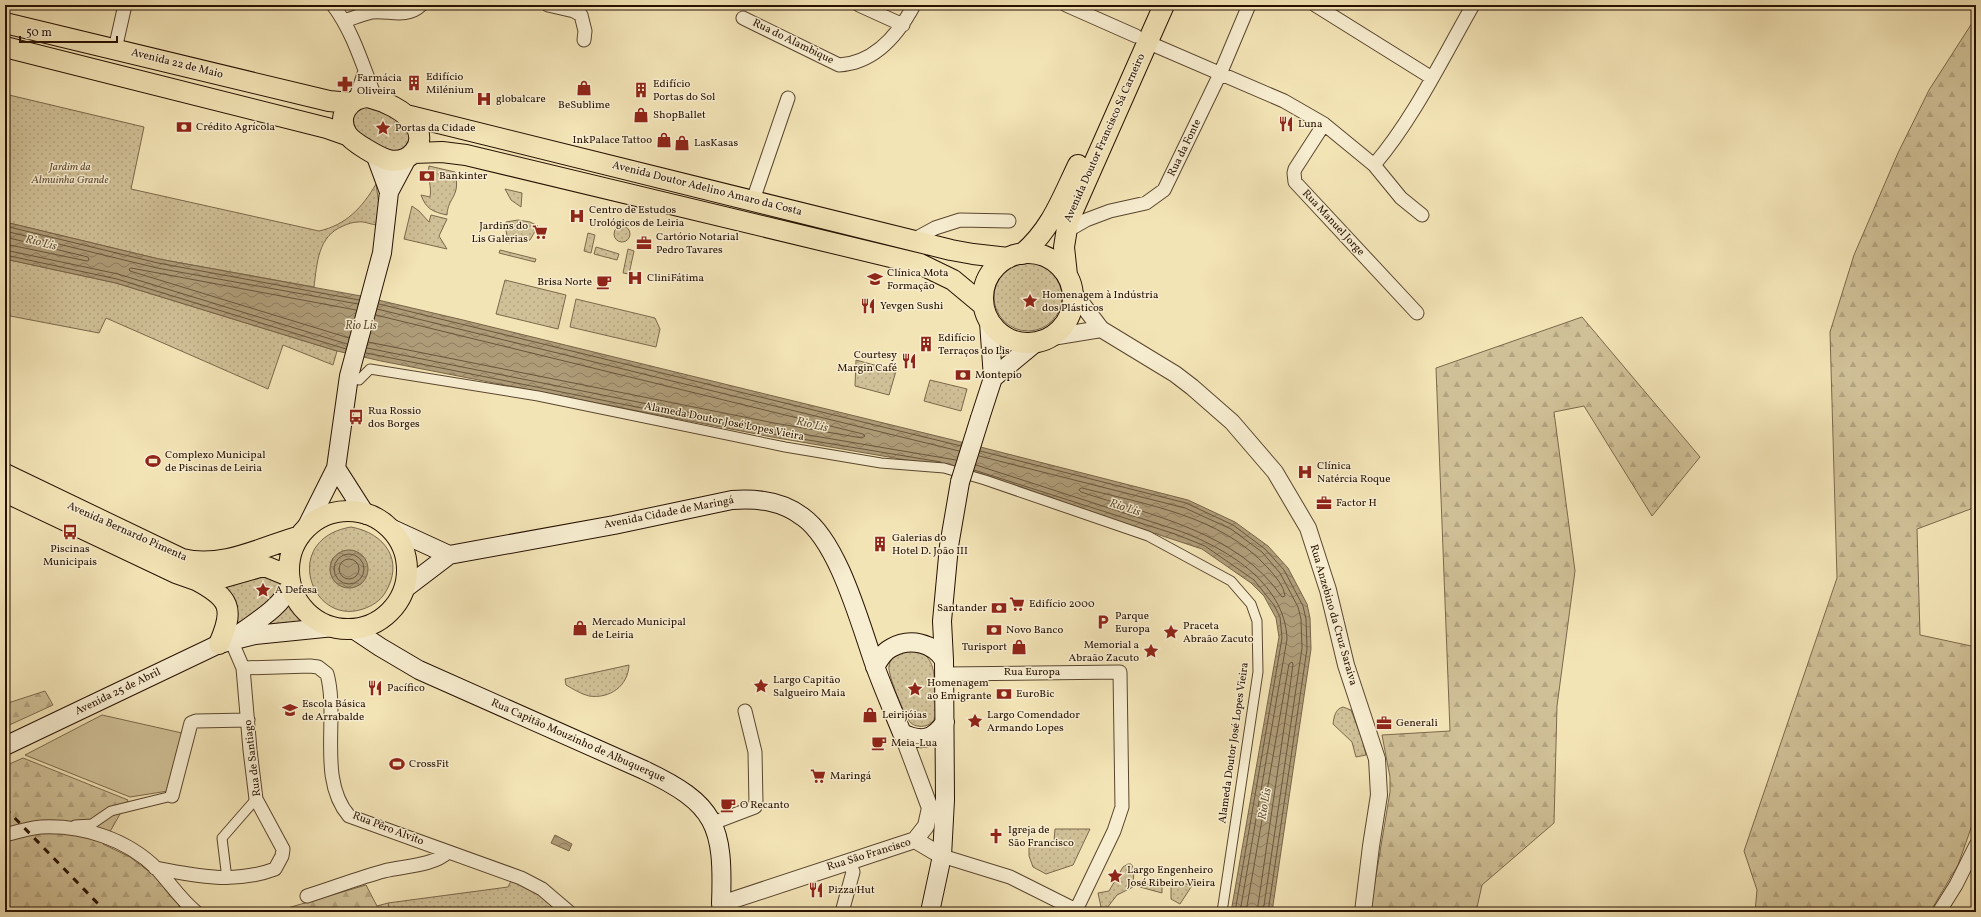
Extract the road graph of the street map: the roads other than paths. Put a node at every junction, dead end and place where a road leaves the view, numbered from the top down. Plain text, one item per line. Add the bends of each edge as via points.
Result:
1 (126, 5) edge
2 (333, 5) edge
3 (421, 5) edge
4 (548, 5) edge
5 (859, 5) edge
6 (914, 5) edge
7 (1066, 5) edge
8 (1149, 5) edge
9 (1164, 5) edge
10 (1249, 5) edge
11 (1315, 5) edge
12 (1473, 5) edge
13 (1087, 9) edge
14 (743, 18) dead end
15 (344, 21) junction
16 (5, 23) edge
17 (903, 25) junction
18 (1141, 39) junction
19 (584, 40) dead end
20 (5, 47) edge
21 (115, 49) junction
22 (365, 71) junction
23 (1220, 74) junction
24 (1432, 78) junction
25 (788, 98) dead end
26 (376, 99) junction
27 (353, 101) junction
28 (406, 115) junction
29 (1324, 124) junction
30 (347, 135) junction
31 (375, 154) junction
32 (409, 156) junction
33 (1374, 165) junction
34 (389, 192) junction
35 (753, 200) junction
36 (1422, 215) dead end
37 (1009, 221) dead end
38 (1065, 232) junction
39 (913, 240) junction
40 (1015, 256) junction
41 (1070, 284) junction
42 (986, 313) junction
43 (1416, 313) dead end
44 (1101, 329) junction
45 (1043, 340) junction
46 (354, 375) junction
47 (993, 378) junction
48 (336, 468) junction
49 (5, 474) edge
50 (5, 492) edge
51 (366, 515) junction
52 (386, 526) junction
53 (303, 533) junction
54 (449, 555) junction
55 (196, 580) junction
56 (290, 581) junction
57 (403, 590) junction
58 (942, 621) junction
59 (344, 628) junction
60 (863, 633) junction
61 (225, 642) junction
62 (922, 643) junction
63 (892, 647) junction
64 (944, 667) junction
65 (243, 668) junction
66 (875, 668) junction
67 (745, 711) dead end
68 (248, 720) junction
69 (945, 722) junction
70 (902, 733) junction
71 (5, 746) edge
72 (172, 796) joint
73 (256, 799) junction
74 (713, 823) junction
75 (45, 827) junction
76 (5, 835) edge
77 (915, 840) junction
78 (1976, 845) edge
79 (1371, 846) junction
80 (448, 852) junction
81 (942, 856) junction
82 (849, 861) junction
83 (155, 868) junction
84 (226, 879) junction
85 (307, 896) dead end
86 (720, 908) edge
87 (1078, 911) edge
88 (196, 912) edge
89 (569, 912) edge
90 (842, 912) edge
91 (930, 912) edge
92 (1222, 912) edge
93 (1354, 912) edge
94 (1364, 912) edge
95 (1939, 912) edge

1 - 21 street
2 - 15 street
3 - 15 street via 403,14 370,12
4 - 19 street via 581,15 585,31
5 - 17 street
6 - 17 street, Rua do Alambique
7 - 13 street
8 - 18 main road, Avenida Doutor Francisco Sá Carneiro
9 - 18 main road, Avenida Doutor Francisco Sá Carneiro
10 - 23 street, Rua da Fonte
11 - 24 street
12 - 24 street
13 - 18 street
14 - 17 street, Rua do Alambique via 838,65 870,56 893,38
15 - 22 street
16 - 21 main road, Avenida 22 de Maio
18 - 23 street
18 - 38 main road, Avenida Doutor Francisco Sá Carneiro
18 - 40 main road, Avenida Doutor Francisco Sá Carneiro via 1053,217 1036,242
20 - 30 main road via 308,122
21 - 27 main road, Avenida 22 de Maio via 329,101
22 - 26 street
22 - 27 street
23 - 29 street via 1284,101
23 - 38 street, Rua da Fonte via 1164,190 1146,203 1110,211
24 - 33 street via 1390,146
25 - 35 street
26 - 27 main road
26 - 28 main road
27 - 30 main road via 345,110 343,120
28 - 32 main road via 416,126 419,136 418,145
28 - 35 main road, Avenida Doutor Adelino Amaro da Costa
29 - 33 street
29 - 43 street, Rua Manuel Jorge via 1295,169 1295,182
30 - 31 main road
31 - 32 main road via 387,160
31 - 34 main road
32 - 34 main road
32 - 42 main road, Avenida Doutor Adelino Amaro da Costa via 442,152 466,154 920,264 953,280
33 - 36 street via 1402,198
34 - 46 main road via 385,238
35 - 39 main road, Avenida Doutor Adelino Amaro da Costa
37 - 39 street via 960,220 935,228
38 - 41 main road, Avenida Doutor Francisco Sá Carneiro via 1064,247
39 - 40 main road, Avenida Doutor Adelino Amaro da Costa via 973,254
40 - 41 main road via 1035,254 1048,258 1059,265
40 - 42 main road via 995,268 987,279 984,291
41 - 44 street, Rua Anzebino da Cruz Saraiva
41 - 45 main road via 1073,305 1070,318 1062,329
42 - 45 main road via 998,332 1009,339 1021,343
42 - 47 main road
44 - 45 street
44 - 79 street, Rua Anzebino da Cruz Saraiva via 1175,374 1232,422 1275,472 1308,528 1328,590 1347,671 1377,759 1379,795
45 - 47 main road
46 - 48 main road
46 - 92 street, Alameda Doutor José Lopes Vieira via 370,369 538,396 785,447 881,463 944,468 1148,536 1231,581 1252,604 1257,621 1258,672
47 - 58 main road, bridge via 960,482 949,546
48 - 51 main road
48 - 53 main road
49 - 53 main road, Avenida Bernardo Pimenta via 182,558 194,561 212,562 235,557
50 - 55 main road, Avenida Bernardo Pimenta via 176,573
51 - 52 main road
51 - 53 main road via 354,512 334,514 316,522
52 - 54 main road
52 - 57 main road via 398,539 405,555 407,573
53 - 56 main road via 291,555
54 - 57 main road, Avenida Cidade de Maringá
54 - 60 main road, Avenida Cidade de Maringá via 614,525 732,500 777,502 804,517 823,538
55 - 56 main road, Avenida Bernardo Pimenta via 225,577 260,567 273,568
55 - 61 main road via 218,594 228,610 229,621
56 - 59 main road via 297,600 307,612 319,622
56 - 61 main road, Avenida 25 de Abril via 286,596 279,604
57 - 59 main road via 396,605 384,617 370,625
58 - 62 main road
58 - 64 main road
59 - 61 main road, Avenida 25 de Abril via 292,630
59 - 74 main road, Rua Capitão Mouzinho de Albuquerque via 419,670 676,786 698,803
60 - 63 main road
60 - 66 main road, Avenida Cidade de Maringá
61 - 65 street, Rua de Santiago
61 - 71 main road, Avenida 25 de Abril
62 - 63 main road
62 - 64 main road via 932,647
63 - 66 main road via 883,654
64 - 69 main road
64 - 87 street, Rua Europa via 1120,672 1122,807
65 - 68 street, Rua de Santiago
65 - 80 street, Rua Pêro Alvito via 310,666 323,669 328,680 334,781 344,810 349,816
66 - 70 main road, Avenida Cidade de Maringá
67 - 74 street via 755,752 755,807
68 - 72 street via 191,723
68 - 73 street, Rua de Santiago
69 - 70 main road via 939,731 927,738 916,739
69 - 81 main road via 946,800
70 - 77 street, Avenida Cidade de Maringá via 930,808 924,831
72 - 75 street via 111,811 92,824
73 - 84 street via 222,838
73 - 84 street, Rua de Santiago via 280,840 282,856 275,869 253,876
74 - 86 main road, Rua Capitão Mouzinho de Albuquerque via 721,856
75 - 76 street
75 - 83 street via 79,829 109,837
77 - 81 street, Rua São Francisco
77 - 82 street, Rua São Francisco
78 - 95 street
79 - 93 street, Rua Anzebino da Cruz Saraiva
79 - 94 street, Rua Anzebino da Cruz Saraiva
80 - 85 street via 433,860 383,872
80 - 89 street, Rua Pêro Alvito via 521,878 542,889
81 - 87 street, Rua São Francisco via 1010,877
81 - 91 main road
82 - 86 street, Rua São Francisco
82 - 90 street via 853,872
83 - 84 street, Rua de Santiago
83 - 88 street

